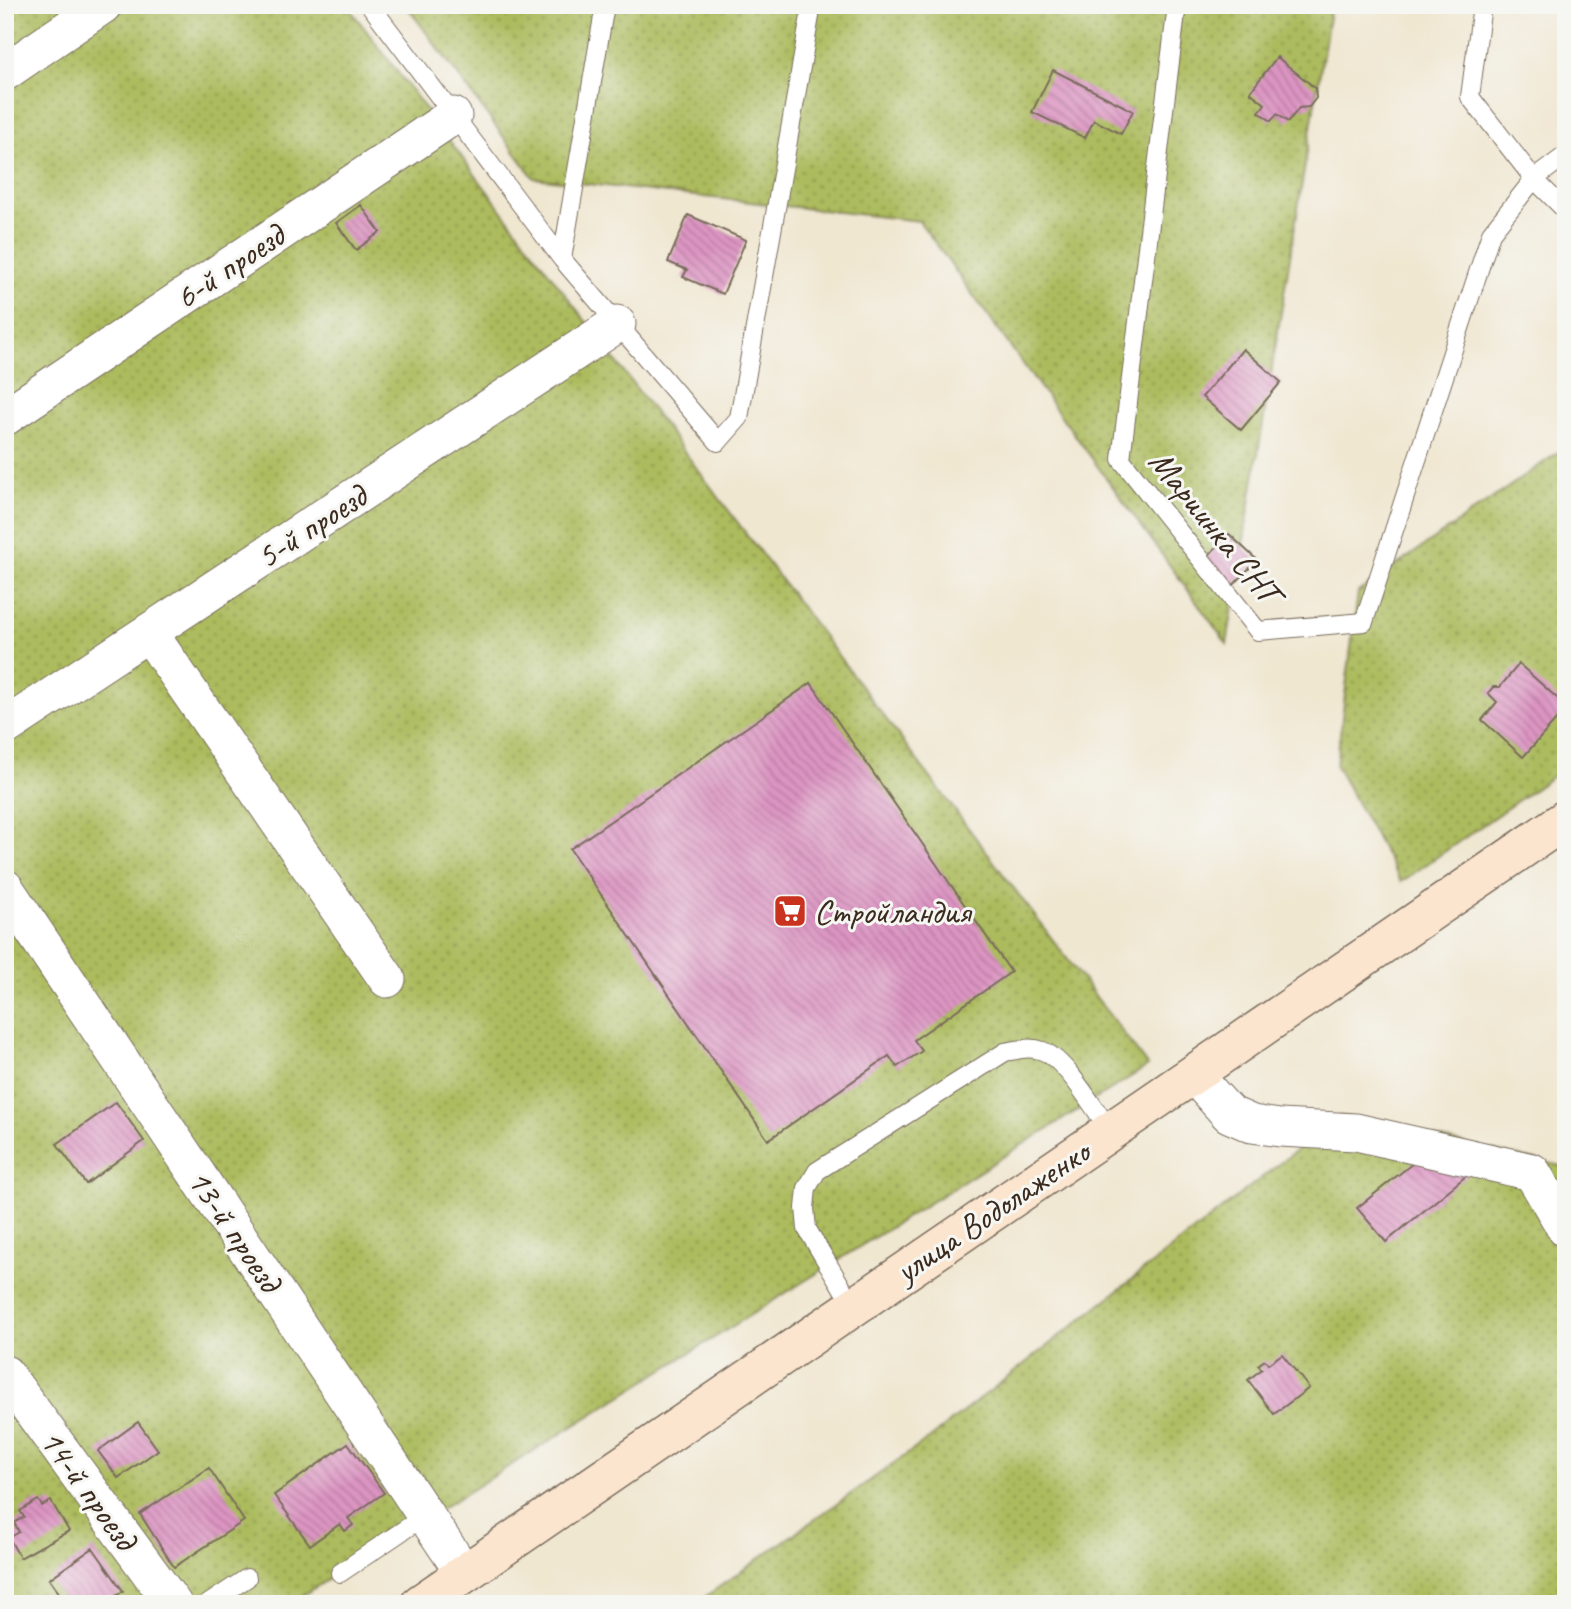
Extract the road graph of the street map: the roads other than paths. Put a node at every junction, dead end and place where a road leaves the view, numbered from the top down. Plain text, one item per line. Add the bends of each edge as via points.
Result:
1 (103, 5) edge
2 (370, 5) edge
3 (605, 5) edge
4 (812, 5) edge
5 (1177, 5) edge
6 (1482, 5) edge
7 (5, 72) edge
8 (453, 116) junction
9 (1566, 155) edge
10 (1534, 179) junction
11 (1566, 211) edge
12 (562, 259) junction
13 (617, 324) junction
14 (5, 417) edge
15 (149, 633) junction
16 (5, 727) edge
17 (1566, 819) edge
18 (5, 888) edge
19 (387, 979) dead end
20 (1194, 1075) junction
21 (1110, 1131) junction
22 (1556, 1198) edge
23 (1566, 1229) edge
24 (853, 1306) junction
25 (5, 1374) edge
26 (426, 1515) junction
27 (340, 1573) dead end
28 (464, 1573) junction
29 (247, 1578) dead end
30 (173, 1604) edge
31 (208, 1604) edge
32 (420, 1604) edge

1 - 7 street
2 - 8 lane
3 - 12 lane
4 - 13 lane via 739,418 718,442
5 - 10 lane, Мариинка СНТ via 1121,459 1258,631 1364,622 1491,233
6 - 10 lane via 1470,97
8 - 12 lane
8 - 14 street, 6-й проезд
9 - 10 lane
10 - 11 lane
12 - 13 lane
13 - 15 street, 5-й проезд
15 - 16 street, 5-й проезд
15 - 19 street
17 - 20 main road, улица Водолаженко
18 - 26 street, 13-й проезд
20 - 21 main road, улица Водолаженко
20 - 22 street via 1230,1115 1252,1124 1356,1132 1532,1172
21 - 24 main road, улица Водолаженко
21 - 24 lane via 1059,1060 1025,1048 1005,1052 817,1171 807,1188 807,1229
22 - 23 street
24 - 28 main road, улица Водолаженко
25 - 30 street, 14-й проезд
26 - 27 lane
26 - 28 street, 13-й проезд
28 - 32 main road, улица Водолаженко
29 - 31 lane

